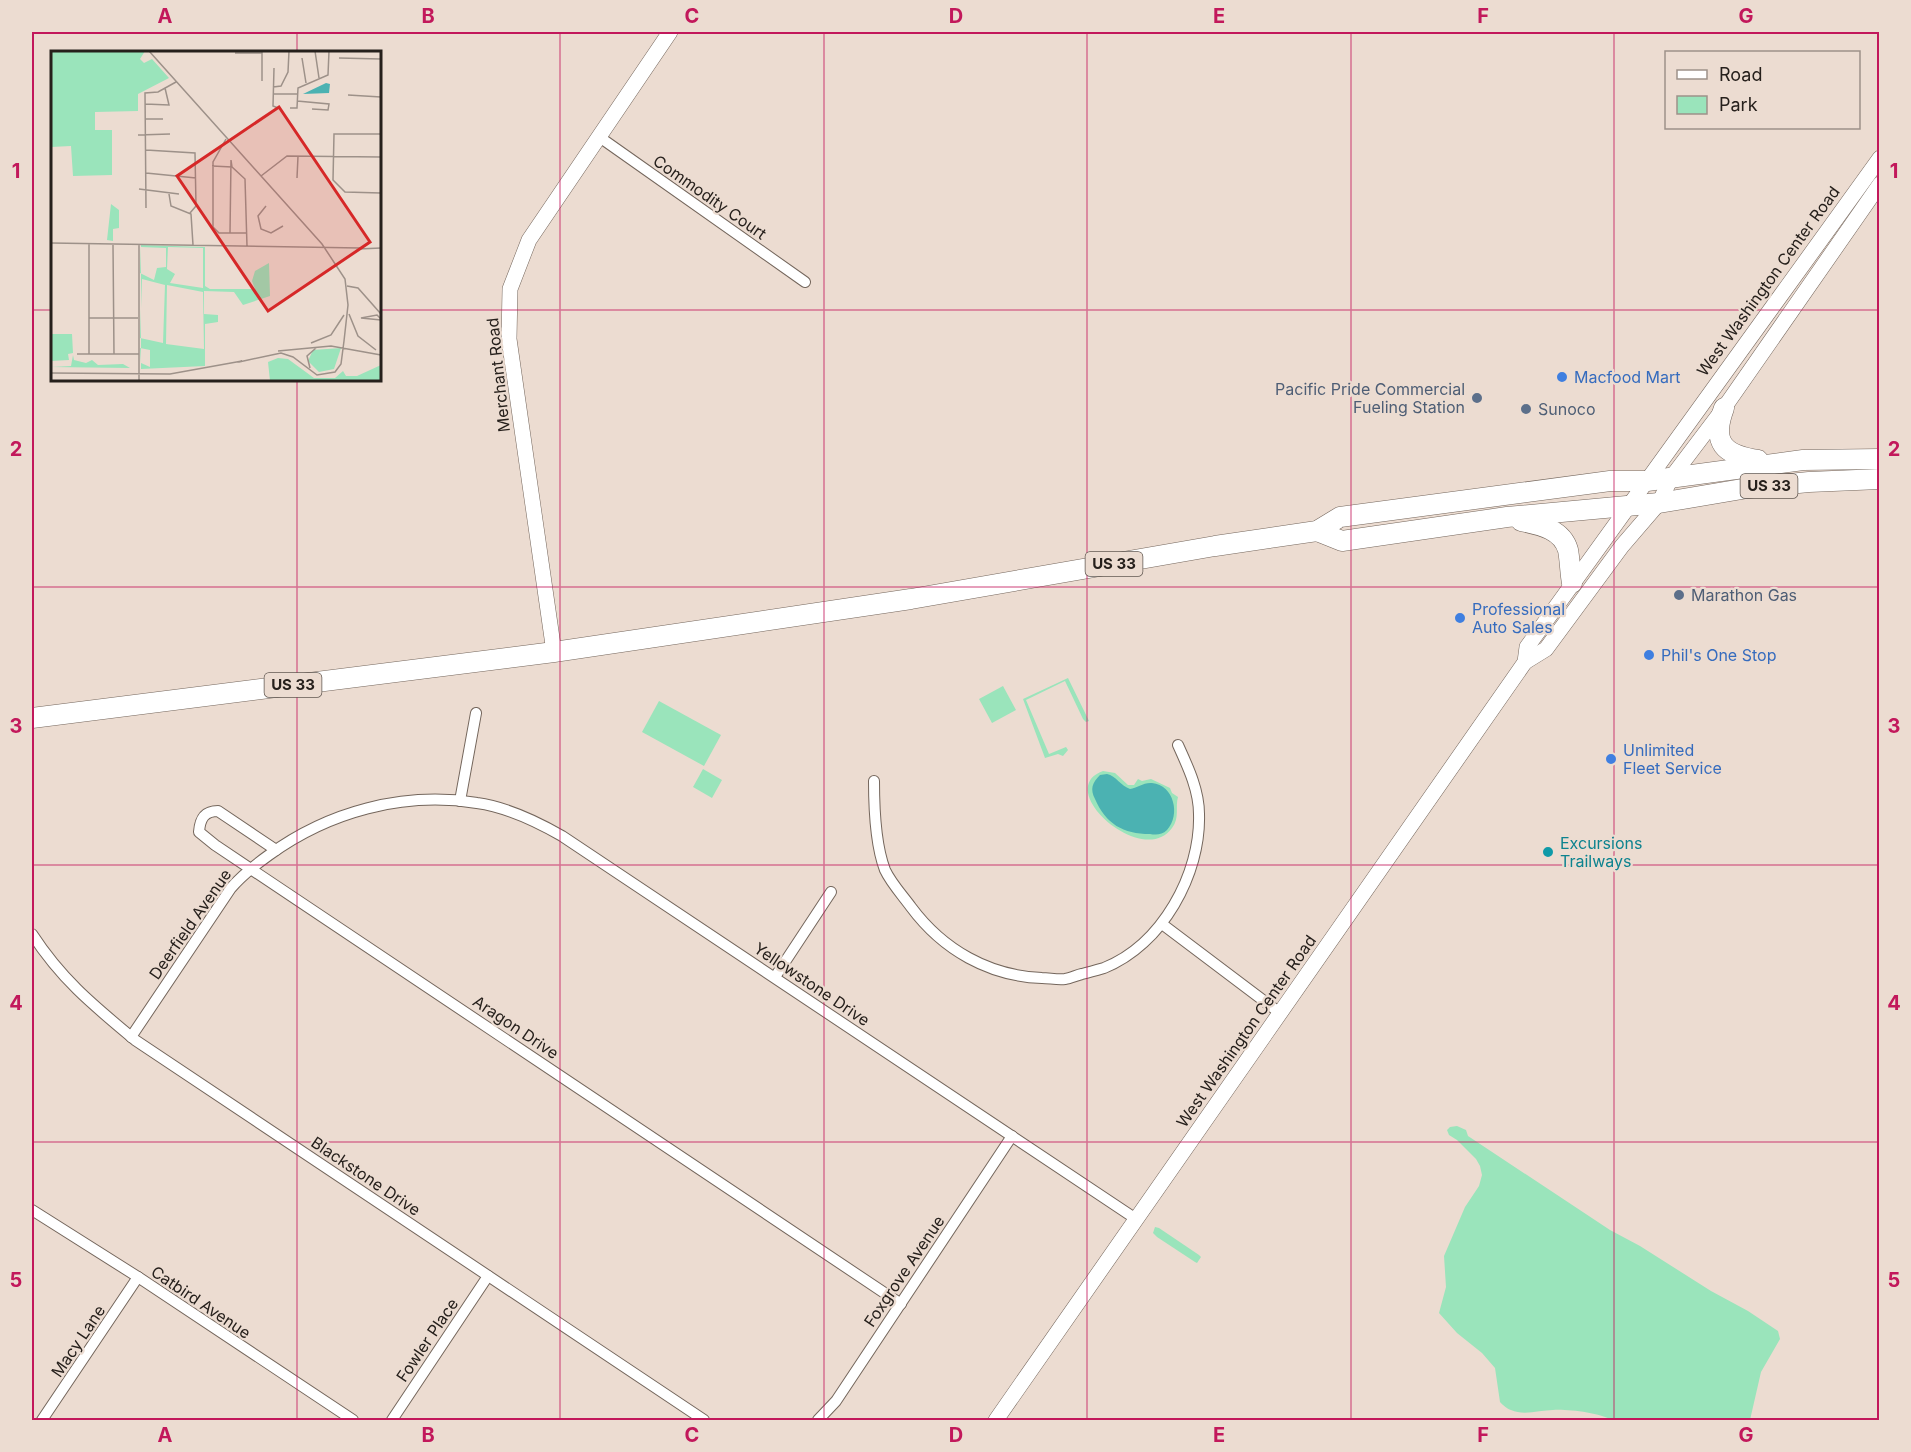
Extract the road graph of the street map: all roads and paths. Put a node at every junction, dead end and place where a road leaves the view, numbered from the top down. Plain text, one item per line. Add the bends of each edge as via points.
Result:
1 (670, 32) edge
2 (598, 136) junction
3 (1880, 158) edge
4 (1880, 184) edge
5 (805, 282) dead end
6 (1724, 408) junction
7 (1880, 459) edge
8 (1778, 463) junction
9 (1671, 478) junction
10 (1880, 479) edge
11 (1647, 481) junction
12 (1659, 503) junction
13 (1628, 506) junction
14 (1507, 517) junction
15 (1317, 531) junction
16 (1572, 583) junction
17 (554, 652) junction
18 (1525, 662) junction
19 (476, 713) dead end
20 (32, 718) edge
21 (1178, 745) dead end
22 (874, 781) dead end
23 (460, 801) junction
24 (276, 850) junction
25 (250, 869) junction
26 (831, 892) dead end
27 (1162, 924) junction
28 (32, 934) edge
29 (775, 977) junction
30 (1280, 1013) junction
31 (131, 1037) junction
32 (1012, 1136) junction
33 (32, 1210) edge
34 (1136, 1219) junction
35 (488, 1276) junction
36 (138, 1277) junction
37 (901, 1304) junction
38 (42, 1420) edge
39 (353, 1420) edge
40 (392, 1420) edge
41 (704, 1420) edge
42 (818, 1420) edge
43 (996, 1420) edge

1 - 2 main road, Merchant Road
2 - 5 street, Commodity Court
2 - 17 main road, Merchant Road via 529,240 510,289 509,339
3 - 11 main road, West Washington Center Road
4 - 6 main road, West Washington Center Road
6 - 8 highway via 1720,437 1727,450 1739,457
6 - 9 main road, West Washington Center Road
7 - 8 highway, US 33
8 - 9 highway, US 33
9 - 11 highway, US 33
9 - 12 main road, West Washington Center Road
10 - 12 highway, US 33 via 1748,488
11 - 13 main road, West Washington Center Road
11 - 15 highway, US 33 via 1610,481 1340,517
12 - 13 highway, US 33
12 - 18 main road, West Washington Center Road via 1546,649
13 - 14 highway, US 33
13 - 16 main road, West Washington Center Road
14 - 15 highway, US 33 via 1342,541
14 - 16 highway via 1558,533 1568,549
15 - 17 highway, US 33 via 911,599
16 - 18 main road, West Washington Center Road via 1527,647
17 - 20 highway, US 33
18 - 30 main road, West Washington Center Road
19 - 23 street
21 - 27 street via 1192,777 1199,813 1197,845 1188,877
22 - 27 street via 875,826 886,871 921,921 965,956 990,969 1025,977 1065,979 1115,963
23 - 24 street, Deerfield Avenue via 379,805 322,823
23 - 29 street, Yellowstone Drive via 496,807 544,825
24 - 25 street, Deerfield Avenue
24 - 25 street, Aragon Drive via 218,811 205,814 199,832
25 - 31 street, Deerfield Avenue via 216,908
25 - 37 street, Aragon Drive
26 - 29 street
27 - 30 street
28 - 31 street, Blackstone Drive via 70,984
29 - 32 street, Yellowstone Drive
30 - 34 main road, West Washington Center Road
31 - 35 street, Blackstone Drive
32 - 34 street, Yellowstone Drive
32 - 37 street, Foxgrove Avenue
33 - 36 street, Catbird Avenue
34 - 43 main road, West Washington Center Road
35 - 40 street, Fowler Place
35 - 41 street, Blackstone Drive
36 - 38 street, Macy Lane
36 - 39 street, Catbird Avenue
37 - 42 street, Foxgrove Avenue via 836,1401

